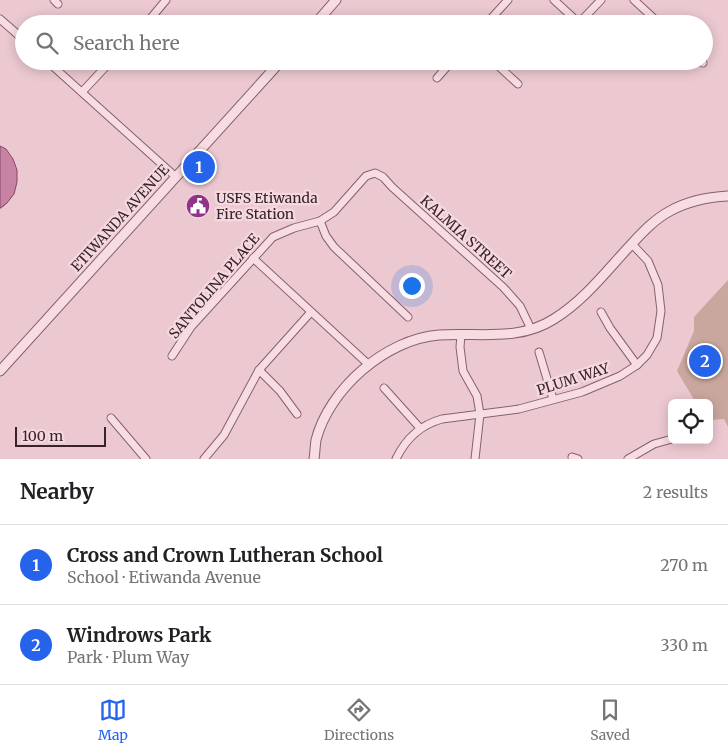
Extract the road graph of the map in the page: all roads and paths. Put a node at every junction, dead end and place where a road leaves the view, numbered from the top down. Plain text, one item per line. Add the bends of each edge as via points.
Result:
1 (166, 0) edge
2 (336, 0) edge
3 (508, 0) edge
4 (554, 0) edge
5 (601, 0) edge
6 (634, 0) edge
7 (154, 15) edge
8 (323, 15) edge
9 (494, 15) edge
10 (570, 15) edge
11 (587, 15) edge
12 (650, 15) edge
13 (0, 19) edge
14 (15, 32) edge
15 (57, 70) edge
16 (103, 70) edge
17 (273, 70) edge
18 (444, 70) edge
19 (503, 70) edge
20 (437, 78) dead end
21 (518, 84) dead end
22 (82, 92) junction
23 (375, 172) joint
24 (176, 177) junction
25 (728, 191) edge
26 (728, 196) edge
27 (320, 220) junction
28 (632, 244) junction
29 (253, 258) junction
30 (311, 312) junction
31 (601, 312) dead end
32 (408, 317) dead end
33 (531, 329) junction
34 (461, 334) junction
35 (539, 352) dead end
36 (172, 356) dead end
37 (368, 364) junction
38 (637, 366) junction
39 (259, 370) junction
40 (0, 371) edge
41 (384, 388) dead end
42 (553, 400) junction
43 (297, 414) dead end
44 (480, 414) junction
45 (111, 418) dead end
46 (420, 428) junction
47 (668, 440) edge
48 (146, 459) edge
49 (204, 459) edge
50 (314, 459) edge
51 (396, 459) edge
52 (474, 459) edge
53 (628, 459) edge

1 - 7 street
2 - 8 street
3 - 9 street
4 - 10 street
5 - 11 street
6 - 12 street
13 - 14 street
15 - 22 street
16 - 22 street
17 - 24 street, ETIWANDA AVENUE
18 - 20 street
19 - 21 street
22 - 24 street
23 - 27 street, SANTOLINA PLACE via 366,176 334,212
23 - 33 street, KALMIA STREET via 503,287 520,306
24 - 40 street, ETIWANDA AVENUE
25 - 26 street
26 - 28 street via 705,198 670,210
27 - 29 street, SANTOLINA PLACE via 273,237
27 - 32 street via 334,247
28 - 33 street via 578,301 552,321
28 - 38 street, PLUM WAY via 648,261 658,285 661,311 657,338
29 - 30 street
29 - 36 street, SANTOLINA PLACE via 191,328
30 - 37 street
30 - 39 street
31 - 38 street
33 - 34 street via 486,336
34 - 37 street via 436,335 408,342
34 - 44 street via 464,371 477,396
35 - 42 street
37 - 50 street via 326,415 316,440
38 - 42 street, PLUM WAY via 612,380
39 - 43 street
39 - 49 street via 224,435
41 - 46 street
42 - 44 street, PLUM WAY
44 - 46 street, PLUM WAY via 442,419
44 - 52 street
45 - 48 street
46 - 51 street, PLUM WAY via 409,438
47 - 53 street

